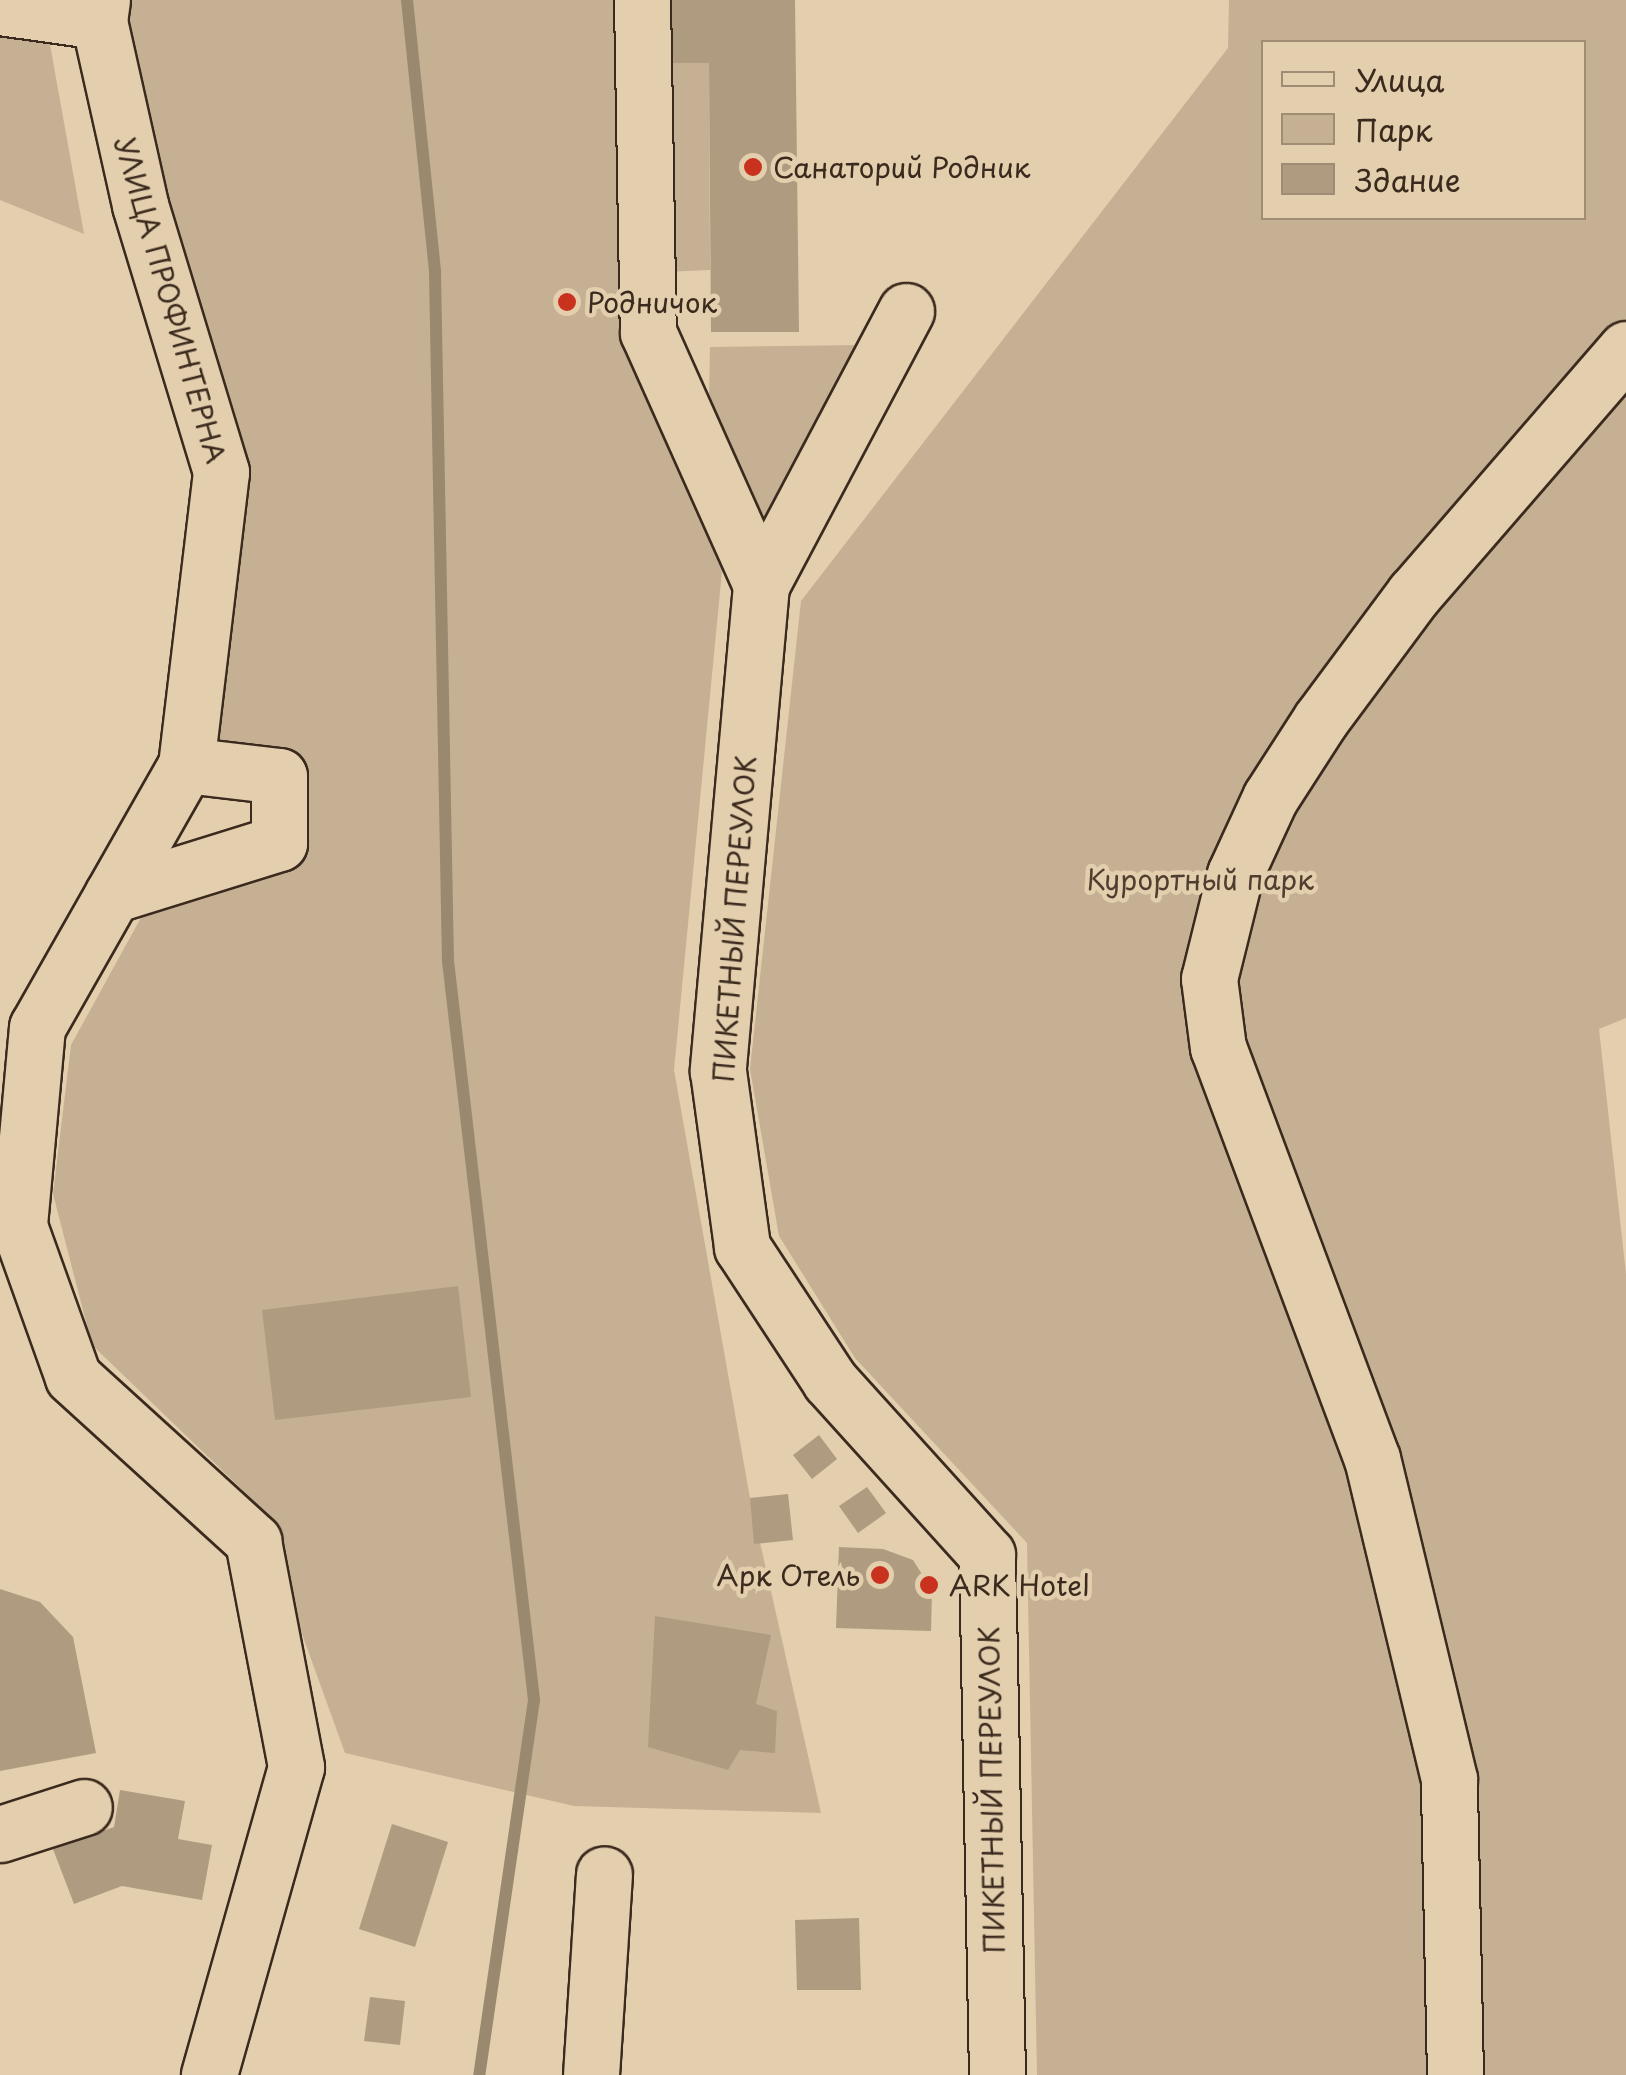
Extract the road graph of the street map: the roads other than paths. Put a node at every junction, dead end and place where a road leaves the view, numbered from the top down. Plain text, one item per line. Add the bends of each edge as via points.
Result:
1 (642, 0) edge
2 (0, 7) edge
3 (100, 10) edge
4 (906, 311) dead end
5 (1626, 349) edge
6 (762, 585) junction
7 (186, 765) junction
8 (112, 895) junction
9 (84, 1808) dead end
10 (0, 1834) edge
11 (604, 1874) dead end
12 (209, 2075) edge
13 (591, 2075) edge
14 (997, 2075) edge
15 (1455, 2075) edge

1 - 6 street, ПИКЕТНЫЙ ПЕРЕУЛОК via 648,332
2 - 3 street
3 - 7 street, УЛИЦА ПРОФИНТЕРНА via 140,205 221,472
4 - 6 street
5 - 15 street via 1414,594 1320,719 1270,798 1234,874 1209,979 1218,1048 1372,1458 1449,1779
6 - 14 street, ПИКЕТНЫЙ ПЕРЕУЛОК via 718,1070 742,1247 830,1381 987,1555
7 - 8 street, УЛИЦА ПРОФИНТЕРНА
7 - 8 street via 279,776 279,844
8 - 12 street, УЛИЦА ПРОФИНТЕРНА via 37,1028 19,1226 73,1378 252,1542 296,1767
9 - 10 street
11 - 13 street

